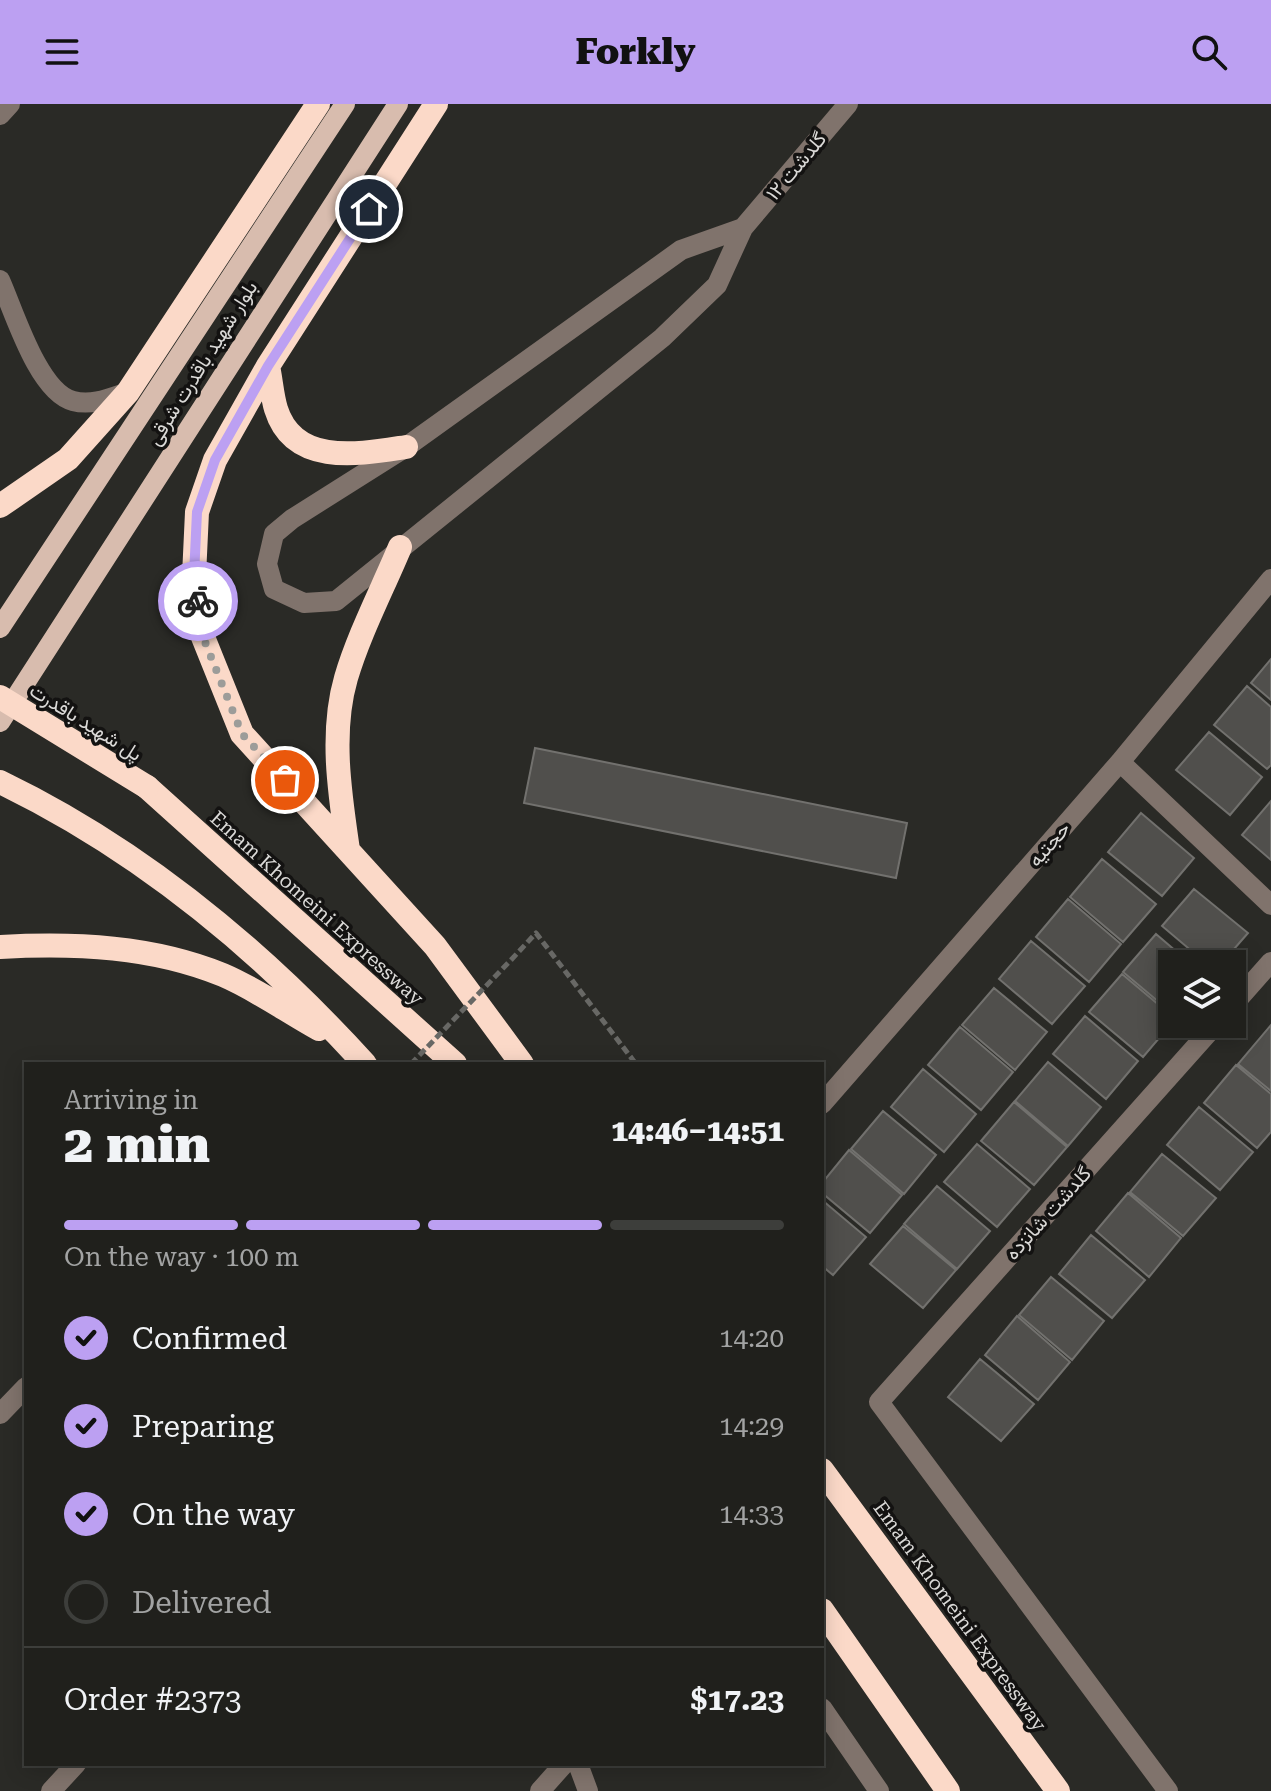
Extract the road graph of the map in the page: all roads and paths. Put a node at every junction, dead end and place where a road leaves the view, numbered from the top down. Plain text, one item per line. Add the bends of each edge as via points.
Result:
1 (10, 104) edge
2 (318, 104) edge
3 (345, 104) edge
4 (398, 104) edge
5 (436, 104) edge
6 (848, 104) edge
7 (0, 115) edge
8 (743, 228) junction
9 (0, 280) edge
10 (268, 366) junction
11 (128, 392) junction
12 (406, 447) junction
13 (0, 506) edge
14 (400, 547) junction
15 (1271, 579) edge
16 (2, 624) edge
17 (0, 697) edge
18 (0, 722) edge
19 (1120, 762) junction
20 (0, 782) edge
21 (147, 787) joint
22 (348, 850) junction
23 (1271, 905) edge
24 (0, 947) edge
25 (1271, 962) edge
26 (1246, 990) edge
27 (1204, 1038) edge
28 (357, 1055) edge
29 (413, 1062) edge
30 (453, 1062) edge
31 (521, 1062) edge
32 (634, 1062) edge
33 (824, 1102) edge
34 (24, 1389) edge
35 (0, 1414) edge
36 (824, 1473) edge
37 (824, 1613) edge
38 (824, 1711) edge
39 (74, 1766) edge
40 (562, 1766) edge
41 (579, 1766) edge
42 (545, 1782) edge
43 (51, 1791) edge
44 (588, 1791) edge
45 (879, 1791) edge
46 (948, 1791) edge
47 (1058, 1791) edge
48 (1168, 1791) edge

1 - 7 street
2 - 11 highway
3 - 16 main road, بلوار شهید باقدرت شرقی
4 - 18 main road, بلوار شهید باقدرت شرقی
5 - 10 highway
6 - 8 street, گلدشت ۱۲
8 - 12 street via 681,250
8 - 14 street via 717,285 662,338
9 - 11 street via 45,382 71,401 96,402
10 - 12 highway via 277,411 296,441 341,456
10 - 22 highway via 215,460 197,512 194,576 203,637 242,734
11 - 13 highway via 68,459
12 - 14 street via 283,526 274,534 267,564 274,589 304,603 336,601
14 - 22 highway via 345,679 339,791
15 - 19 street, حجتیه
17 - 21 highway, پل شهید باقدرت, bridge
19 - 23 street
19 - 33 street, حجتیه
20 - 28 highway via 132,857 234,936
21 - 30 highway, Emam Khomeini Expressway
22 - 31 highway via 435,946
24 - 28 highway via 63,943 142,951 224,975
25 - 26 street
27 - 48 street, گلدشت شانزده via 879,1402
29 - 32 path, bridge via 536,933
34 - 35 street
36 - 47 highway, Emam Khomeini Expressway
37 - 46 highway
38 - 45 street
39 - 43 street
40 - 42 street
41 - 44 street

